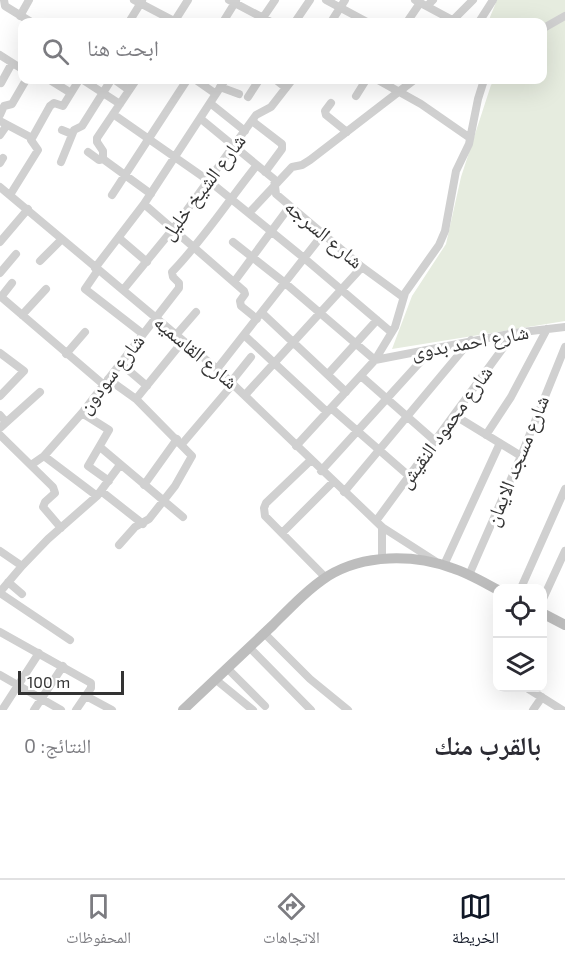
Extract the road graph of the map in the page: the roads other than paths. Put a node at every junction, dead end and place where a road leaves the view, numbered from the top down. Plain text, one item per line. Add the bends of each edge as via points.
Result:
1 (4, 0) edge
2 (29, 0) edge
3 (188, 0) edge
4 (275, 0) edge
5 (310, 0) edge
6 (326, 0) edge
7 (433, 0) edge
8 (473, 0) edge
9 (493, 0) edge
10 (139, 1) edge
11 (233, 1) edge
12 (420, 3) edge
13 (342, 4) edge
14 (20, 16) junction
15 (565, 16) edge
16 (24, 18) edge
17 (131, 18) edge
18 (167, 18) edge
19 (177, 18) edge
20 (225, 18) edge
21 (258, 18) edge
22 (262, 18) edge
23 (298, 18) edge
24 (333, 18) edge
25 (359, 18) edge
26 (410, 18) edge
27 (446, 18) edge
28 (457, 18) edge
29 (482, 18) edge
30 (547, 27) edge
31 (0, 55) edge
32 (12, 63) junction
33 (18, 67) edge
34 (1, 83) edge
35 (24, 84) edge
36 (56, 84) edge
37 (78, 84) edge
38 (88, 84) edge
39 (110, 84) edge
40 (119, 84) edge
41 (133, 84) edge
42 (184, 84) edge
43 (256, 84) edge
44 (281, 84) edge
45 (289, 84) edge
46 (364, 84) edge
47 (385, 84) edge
48 (409, 84) edge
49 (483, 84) edge
50 (220, 87) edge
51 (286, 88) junction
52 (129, 90) junction
53 (400, 92) junction
54 (71, 93) junction
55 (103, 93) junction
56 (239, 94) dead end
57 (356, 96) dead end
58 (248, 97) dead end
59 (331, 103) dead end
60 (120, 104) junction
61 (210, 104) junction
62 (113, 114) junction
63 (0, 115) edge
64 (201, 119) junction
65 (252, 121) junction
66 (3, 123) edge
67 (62, 130) dead end
68 (245, 131) junction
69 (347, 132) junction
70 (72, 134) junction
71 (0, 135) edge
72 (32, 138) junction
73 (470, 138) junction
74 (149, 140) junction
75 (233, 146) junction
76 (88, 152) dead end
77 (175, 158) junction
78 (103, 159) junction
79 (61, 162) dead end
80 (257, 165) junction
81 (265, 172) junction
82 (125, 175) junction
83 (209, 181) junction
84 (274, 187) junction
85 (0, 188) edge
86 (151, 194) junction
87 (10, 195) junction
88 (112, 195) dead end
89 (230, 198) junction
90 (144, 204) junction
91 (290, 206) junction
92 (28, 209) junction
93 (249, 213) junction
94 (173, 229) junction
95 (271, 231) junction
96 (323, 234) junction
97 (119, 238) junction
98 (62, 239) junction
99 (0, 242) edge
100 (233, 242) dead end
101 (195, 249) junction
102 (16, 254) dead end
103 (252, 257) junction
104 (304, 258) junction
105 (40, 261) dead end
106 (147, 262) junction
107 (362, 267) junction
108 (97, 269) junction
109 (0, 273) edge
110 (234, 282) junction
111 (12, 283) dead end
112 (285, 283) junction
113 (45, 289) dead end
114 (123, 290) junction
115 (342, 290) junction
116 (1, 296) edge
117 (403, 297) junction
118 (196, 312) dead end
119 (320, 313) junction
120 (22, 315) junction
121 (259, 316) junction
122 (155, 317) junction
123 (377, 320) junction
124 (565, 327) edge
125 (547, 329) junction
126 (85, 332) dead end
127 (391, 332) junction
128 (514, 333) junction
129 (142, 334) junction
130 (176, 335) junction
131 (244, 335) junction
132 (471, 340) junction
133 (183, 341) junction
134 (294, 342) junction
135 (355, 344) junction
136 (565, 346) edge
137 (432, 348) junction
138 (0, 353) edge
139 (66, 354) junction
140 (251, 357) dead end
141 (375, 360) junction
142 (120, 363) junction
143 (274, 363) junction
144 (217, 369) junction
145 (327, 374) junction
146 (361, 376) junction
147 (106, 382) junction
148 (232, 383) junction
149 (147, 386) junction
150 (40, 392) dead end
151 (346, 392) junction
152 (245, 395) junction
153 (0, 396) edge
154 (136, 399) junction
155 (387, 399) junction
156 (329, 410) junction
157 (82, 413) junction
158 (0, 415) edge
159 (454, 415) junction
160 (407, 417) junction
161 (3, 425) edge
162 (357, 431) junction
163 (0, 435) edge
164 (486, 435) junction
165 (435, 441) junction
166 (180, 442) junction
167 (500, 443) junction
168 (297, 446) junction
169 (100, 447) junction
170 (379, 450) junction
171 (44, 456) junction
172 (521, 456) junction
173 (311, 460) junction
174 (31, 465) junction
175 (120, 465) junction
176 (321, 471) junction
177 (409, 476) junction
178 (109, 481) junction
179 (333, 482) junction
180 (144, 484) junction
181 (565, 489) edge
182 (344, 492) junction
183 (100, 494) junction
184 (164, 501) junction
185 (183, 517) dead end
186 (376, 521) junction
187 (143, 524) junction
188 (382, 527) junction
189 (61, 528) junction
190 (282, 533) junction
191 (119, 545) dead end
192 (0, 551) edge
193 (565, 551) edge
194 (382, 560) junction
195 (441, 564) junction
196 (22, 566) junction
197 (469, 575) junction
198 (326, 578) junction
199 (9, 582) junction
200 (523, 584) edge
201 (493, 587) edge
202 (0, 593) edge
203 (547, 593) edge
204 (22, 594) dead end
205 (547, 615) edge
206 (565, 625) edge
207 (0, 632) edge
208 (264, 633) junction
209 (70, 639) dead end
210 (249, 647) junction
211 (39, 653) junction
212 (63, 666) junction
213 (227, 668) junction
214 (0, 675) edge
215 (215, 679) junction
216 (18, 685) junction
217 (534, 692) edge
218 (86, 696) junction
219 (542, 697) junction
220 (42, 699) junction
221 (265, 706) dead end
222 (2, 710) edge
223 (34, 710) edge
224 (61, 710) edge
225 (76, 710) edge
226 (112, 710) edge
227 (183, 710) edge
228 (253, 710) edge
229 (311, 710) edge
230 (348, 710) edge
231 (533, 710) edge
232 (562, 710) edge

1 - 14 street via 5,6
2 - 14 street
3 - 19 street
4 - 22 street
5 - 23 street
6 - 13 street
7 - 12 street
8 - 28 street
9 - 29 street
10 - 17 street
10 - 18 street
11 - 20 street
11 - 21 street
12 - 26 street
12 - 27 street
13 - 24 street
13 - 25 street
14 - 16 street
15 - 30 street
31 - 32 street
32 - 33 street
32 - 34 street
35 - 63 street
36 - 54 street
37 - 54 street
38 - 55 street
39 - 55 street
40 - 52 street
41 - 52 street
42 - 74 street
43 - 58 street
44 - 51 street
45 - 51 street, شارع الشيخ خليل
46 - 57 street
47 - 53 street
48 - 53 street
49 - 73 street
50 - 56 street
50 - 61 street
51 - 65 street, شارع الشيخ خليل via 271,107 259,112
52 - 60 street
53 - 69 street
53 - 73 street
54 - 72 street via 63,106 52,104
55 - 60 street
55 - 70 street via 82,126
59 - 69 street via 326,115
60 - 62 street
61 - 64 street
61 - 68 street
62 - 74 street
62 - 78 street via 96,141
64 - 75 street, شارع السرجه
64 - 77 street
65 - 68 street, شارع الشيخ خليل
65 - 81 street via 282,144
66 - 71 street
66 - 72 street
67 - 70 street
68 - 75 street, شارع الشيخ خليل
69 - 84 street via 302,165 292,167
70 - 79 street
72 - 87 street via 38,150
73 - 117 street via 456,171 442,239
74 - 77 street
74 - 82 street
75 - 80 street, شارع السرجه
75 - 83 street, شارع الشيخ خليل
76 - 78 street
77 - 83 street
77 - 86 street
78 - 82 street
80 - 81 street, شارع السرجه
80 - 89 street, شارع سودون
81 - 84 street, شارع السرجه via 274,179
82 - 86 street
82 - 88 street
83 - 89 street
83 - 94 street, شارع الشيخ خليل
84 - 91 street, شارع السرجه
84 - 93 street
85 - 87 street, شارع القاسميه
86 - 90 street
87 - 92 street, شارع القاسميه
89 - 93 street
89 - 101 street, شارع سودون
90 - 94 street
90 - 97 street
91 - 95 street
91 - 96 street, شارع السرجه
92 - 98 street, شارع القاسميه
92 - 99 street
93 - 95 street
94 - 101 street
94 - 106 street, شارع الشيخ خليل
95 - 103 street
95 - 104 street
96 - 104 street
96 - 107 street, شارع السرجه
97 - 106 street
97 - 108 street
98 - 105 street
98 - 108 street, شارع القاسميه
100 - 103 street
101 - 110 street
101 - 122 street, شارع سودون via 172,272 179,288
102 - 109 street
103 - 110 street
103 - 112 street
104 - 112 street
104 - 115 street
106 - 114 street, شارع الشيخ خليل
107 - 115 street
107 - 117 street, شارع السرجه
108 - 114 street, شارع القاسميه
108 - 129 street via 85,289
110 - 121 street via 245,294 241,306
111 - 116 street
112 - 119 street
112 - 121 street
113 - 120 street
114 - 122 street, شارع القاسميه
115 - 119 street
115 - 123 street
116 - 120 street
117 - 127 street
118 - 130 street
119 - 134 street
119 - 135 street
120 - 139 street
121 - 131 street
121 - 134 street
122 - 129 street, شارع سودون
122 - 130 street, شارع القاسميه
123 - 127 street
123 - 135 street
124 - 125 street, شارع احمد بدوى
125 - 128 street, شارع احمد بدوى
125 - 164 street
126 - 139 street
127 - 141 street
128 - 132 street, شارع احمد بدوى
128 - 159 street, شارع محمود النقيش
129 - 142 street, شارع سودون
130 - 133 street, شارع القاسميه
131 - 143 street
131 - 144 street
132 - 137 street, شارع احمد بدوى
132 - 160 street
133 - 144 street, شارع القاسميه
133 - 149 street
134 - 143 street
134 - 145 street
135 - 141 street
135 - 145 street
136 - 172 street, شارع مسجد الايمان
137 - 141 street, شارع احمد بدوى
137 - 155 street
138 - 153 street via 24,373
139 - 147 street
140 - 148 street
141 - 146 street
142 - 147 street, شارع سودون
142 - 149 street
143 - 152 street
143 - 156 street
144 - 148 street, شارع القاسميه
145 - 151 street
146 - 151 street
146 - 155 street
147 - 154 street
147 - 157 street, شارع سودون
148 - 152 street, شارع القاسميه
148 - 166 street
149 - 154 street
150 - 161 street
151 - 156 street
152 - 168 street, شارع القاسميه
154 - 166 street
155 - 160 street
155 - 162 street
156 - 162 street
156 - 168 street
157 - 169 street via 109,430
157 - 171 street, شارع سودون
158 - 161 street
159 - 164 street
159 - 165 street, شارع محمود النقيش
160 - 165 street
160 - 170 street
162 - 170 street
162 - 176 street
163 - 174 street
164 - 167 street
165 - 177 street, شارع محمود النقيش
166 - 180 street
166 - 184 street via 192,456
167 - 172 street
167 - 195 street
168 - 173 street, شارع القاسميه
169 - 175 street
169 - 178 street via 88,466
170 - 177 street
170 - 182 street
171 - 174 street, شارع سودون
171 - 183 street
172 - 197 street, شارع مسجد الايمان
173 - 176 street, شارع القاسميه
173 - 190 street via 266,503 265,516
174 - 189 street via 55,490 43,507
175 - 178 street
175 - 180 street
176 - 179 street, شارع القاسميه
177 - 186 street, شارع محمود النقيش
178 - 183 street
179 - 182 street, شارع القاسميه
179 - 190 street
180 - 184 street
181 - 200 street
182 - 186 street, شارع القاسميه
183 - 187 street
183 - 189 street
184 - 185 street
184 - 187 street
186 - 188 street, شارع القاسميه
187 - 191 street via 135,527
188 - 194 street
188 - 195 street, شارع القاسميه
189 - 196 street
190 - 198 street
192 - 196 street
193 - 203 street
194 - 195 main road
194 - 198 main road via 344,568
195 - 197 main road
196 - 199 street
197 - 201 main road
198 - 208 main road
199 - 202 street
199 - 204 street
202 - 209 street
205 - 206 main road
207 - 211 street
208 - 210 main road
208 - 230 street
210 - 213 main road
210 - 229 street
211 - 212 street
211 - 216 street
212 - 218 street via 89,681 92,685
212 - 220 street
213 - 215 main road
213 - 221 street
214 - 216 street
215 - 227 main road
215 - 228 street
216 - 220 street
216 - 222 street
217 - 219 street
218 - 225 street
218 - 226 street
219 - 231 street
219 - 232 street
220 - 223 street
220 - 224 street

